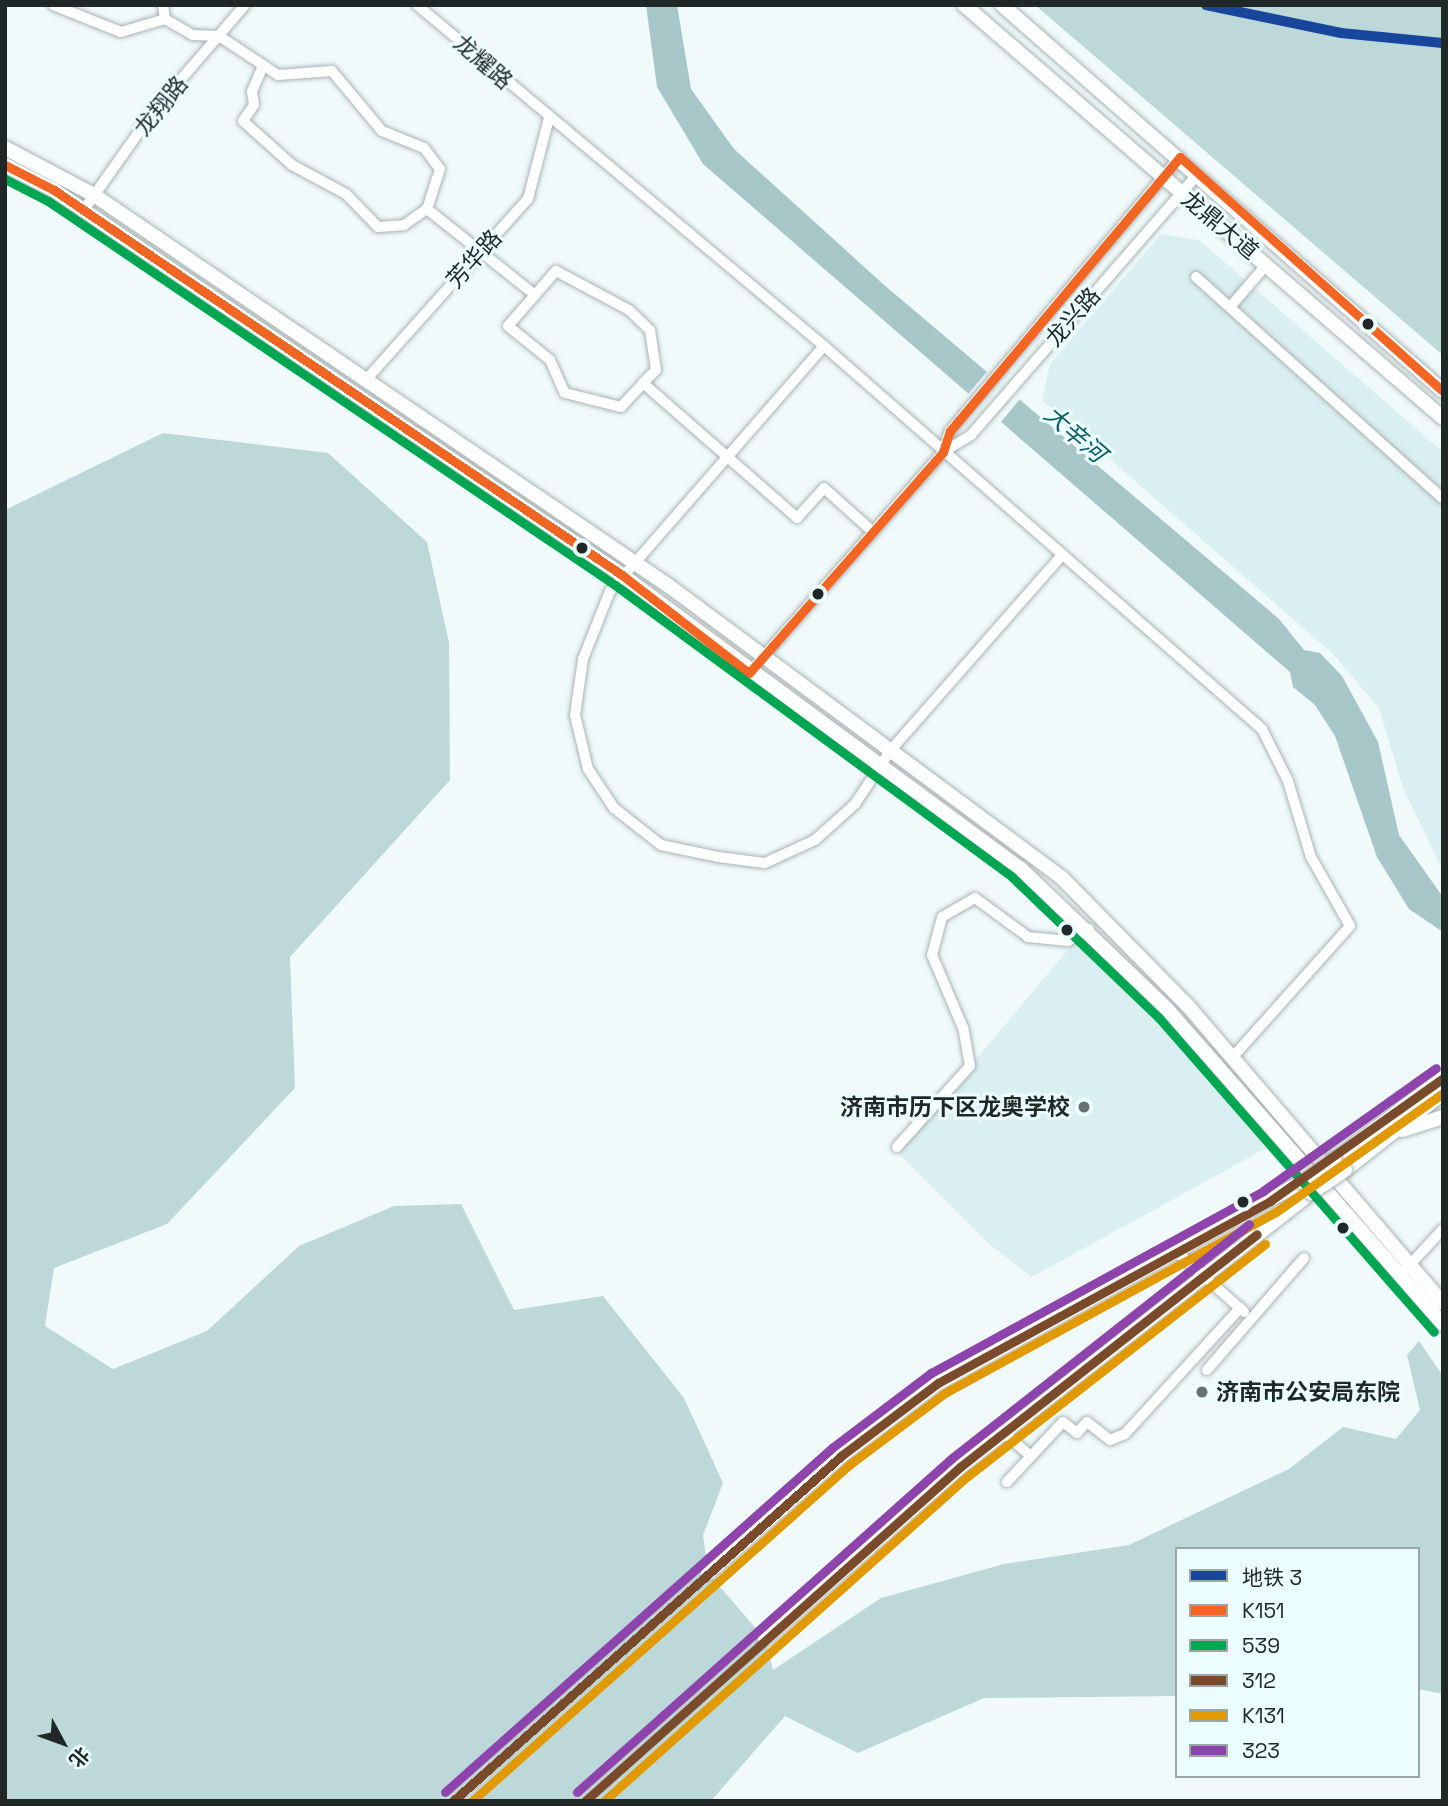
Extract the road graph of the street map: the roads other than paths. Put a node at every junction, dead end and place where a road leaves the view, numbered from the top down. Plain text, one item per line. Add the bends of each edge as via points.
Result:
1 (53, 5) edge
2 (163, 5) edge
3 (245, 5) edge
4 (417, 5) edge
5 (964, 5) edge
6 (1002, 5) edge
7 (165, 19) junction
8 (219, 36) junction
9 (261, 68) junction
10 (549, 118) junction
11 (5, 148) edge
12 (1180, 157) junction
13 (5, 165) edge
14 (1198, 174) junction
15 (1161, 177) junction
16 (1181, 192) junction
17 (94, 195) junction
18 (427, 209) junction
19 (83, 211) junction
20 (481, 251) junction
21 (1266, 265) junction
22 (1196, 277) dead end
23 (535, 295) junction
24 (1231, 306) junction
25 (824, 346) junction
26 (365, 381) junction
27 (643, 383) junction
28 (1443, 391) edge
29 (1443, 418) edge
30 (943, 452) junction
31 (1443, 499) edge
32 (873, 532) junction
33 (1062, 555) junction
34 (632, 561) junction
35 (622, 575) junction
36 (762, 659) junction
37 (749, 673) junction
38 (890, 751) junction
39 (882, 768) junction
40 (1089, 929) junction
41 (1232, 1058) junction
42 (1443, 1078) edge
43 (1443, 1093) edge
44 (1443, 1117) edge
45 (1394, 1132) junction
46 (897, 1147) dead end
47 (1306, 1187) junction
48 (1443, 1229) edge
49 (1178, 1254) junction
50 (1304, 1258) dead end
51 (1406, 1269) junction
52 (1202, 1275) junction
53 (1443, 1303) edge
54 (1240, 1308) junction
55 (1252, 1319) junction
56 (1443, 1324) edge
57 (1207, 1370) dead end
58 (1003, 1432) junction
59 (1031, 1456) junction
60 (1007, 1482) dead end
61 (708, 1573) tunnel mouth
62 (765, 1639) tunnel mouth

1 - 7 street via 121,32
2 - 7 street
3 - 8 street, 龙翔路
4 - 10 street, 龙耀路
5 - 15 main road, 龙鼎大道
6 - 12 main road, 龙鼎大道
7 - 8 street via 193,35
8 - 9 street
8 - 17 street, 龙翔路
9 - 18 street via 278,75 332,71 382,131 424,148 440,169
9 - 18 street via 252,91 254,105 243,121 292,165 346,194 378,227 404,225
10 - 20 street, 芳华路 via 528,199
10 - 25 street, 龙耀路
11 - 17 main road
12 - 14 main road, 龙鼎大道
12 - 15 street, 龙兴路
13 - 19 main road
14 - 16 street, 龙兴路
14 - 28 main road, 龙鼎大道
15 - 16 main road, 龙鼎大道
15 - 30 street, 龙兴路 via 958,424
16 - 21 main road, 龙鼎大道
16 - 30 street, 龙兴路 via 971,435
17 - 19 street, 龙翔路
17 - 26 main road
18 - 20 street
19 - 35 main road
20 - 23 street
20 - 26 street, 芳华路
21 - 24 street
21 - 29 main road, 龙鼎大道
22 - 24 street
23 - 27 street via 556,271 629,310 650,330 656,370
23 - 27 street via 508,326 550,360 565,393 621,407
24 - 31 street
25 - 30 street, 龙耀路
25 - 34 street
26 - 34 main road
27 - 32 street via 797,518 824,488
30 - 32 street, 龙兴路
30 - 33 street, 龙耀路
32 - 36 street, 龙兴路
33 - 38 street
33 - 41 street, 龙耀路 via 1262,729 1287,781 1311,857 1350,926
34 - 35 street
34 - 36 main road
35 - 37 main road
35 - 39 street via 583,659 575,715 588,769 614,808 661,845 765,863 815,840
36 - 37 street, 龙兴路
36 - 38 main road
37 - 39 main road
38 - 39 street
38 - 41 main road via 1063,879
39 - 40 main road via 1020,868
40 - 46 street via 1068,941 1028,937 975,898 943,917 932,955 963,1028 970,1066
40 - 51 main road
41 - 51 main road
42 - 47 main road, bridge via 1335,1158
43 - 45 main road
44 - 45 main road
45 - 47 main road, bridge via 1345,1170
47 - 49 main road
47 - 52 main road
48 - 51 street
49 - 52 street
49 - 61 main road via 938,1383 841,1456
50 - 55 street
51 - 53 main road
51 - 56 main road
52 - 54 street
52 - 58 main road
54 - 55 street
54 - 59 street via 1125,1434 1110,1440 1087,1422 1077,1433 1063,1422
55 - 57 street
58 - 59 street
58 - 62 main road
59 - 60 street

